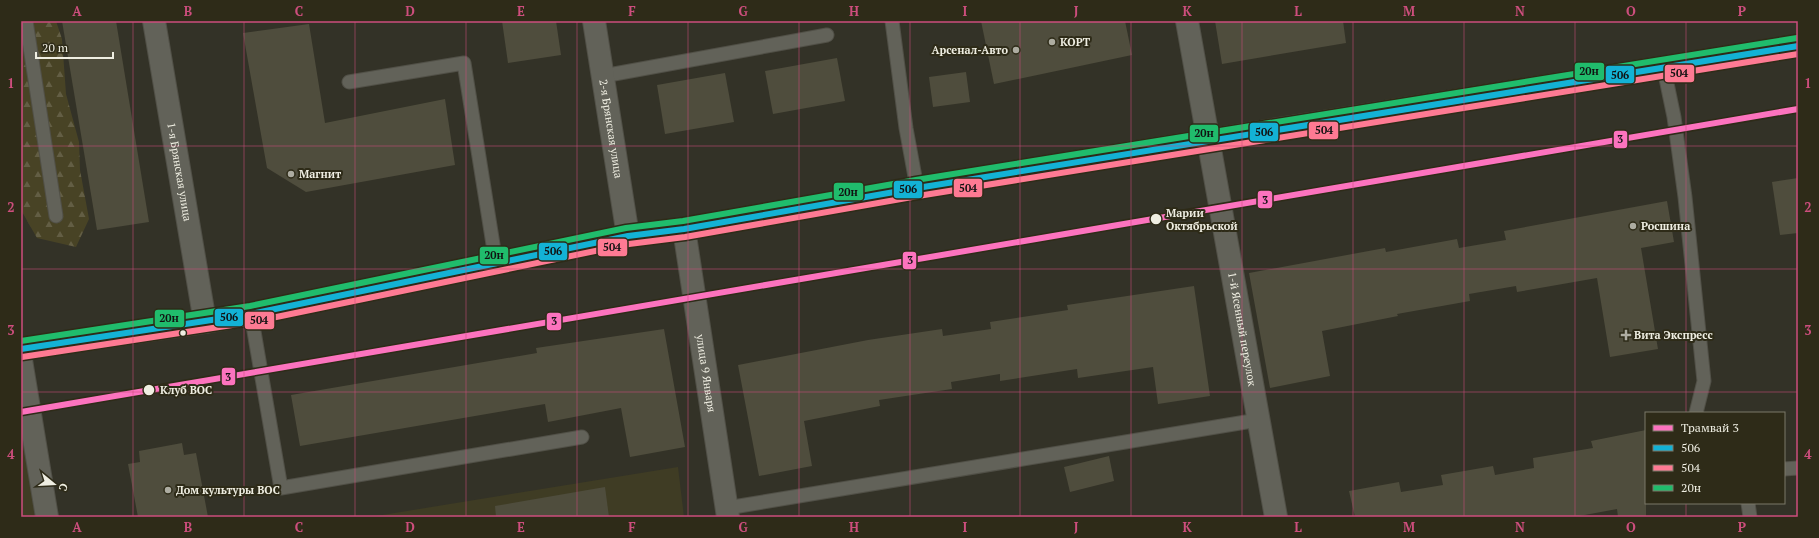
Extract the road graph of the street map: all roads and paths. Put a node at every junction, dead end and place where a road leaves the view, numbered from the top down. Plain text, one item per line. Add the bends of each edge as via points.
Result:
1 (26, 21) edge
2 (154, 21) edge
3 (594, 21) edge
4 (892, 21) edge
5 (1187, 21) edge
6 (827, 35) dead end
7 (1798, 46) edge
8 (1664, 69) junction
9 (603, 76) junction
10 (349, 82) dead end
11 (1208, 141) junction
12 (917, 188) junction
13 (56, 216) dead end
14 (684, 229) junction
15 (628, 236) junction
16 (496, 263) junction
17 (252, 314) junction
18 (205, 322) junction
19 (21, 349) edge
20 (21, 360) edge
21 (1696, 412) edge
22 (1258, 420) junction
23 (582, 437) dead end
24 (1798, 468) edge
25 (1785, 469) edge
26 (1748, 504) edge
27 (728, 513) edge
28 (47, 517) edge
29 (1276, 517) edge
30 (1750, 517) edge

1 - 13 lane
2 - 18 street, 1-я Брянская улица
3 - 9 street, 2-я Брянская улица
4 - 12 lane
5 - 11 street, 1-й Ясенный переулок
6 - 9 lane
7 - 8 main road
8 - 11 main road
8 - 21 lane via 1674,117 1685,197 1704,381
9 - 15 street, 2-я Брянская улица
10 - 16 lane via 464,63
11 - 12 main road
11 - 22 street, 1-й Ясенный переулок
12 - 14 main road
14 - 15 main road
14 - 27 street, улица 9 Января
15 - 16 main road
16 - 17 main road
17 - 18 main road
17 - 23 lane via 281,488
18 - 19 main road
20 - 28 street
22 - 27 lane
22 - 29 street, 1-й Ясенный переулок
24 - 25 lane
26 - 30 lane

